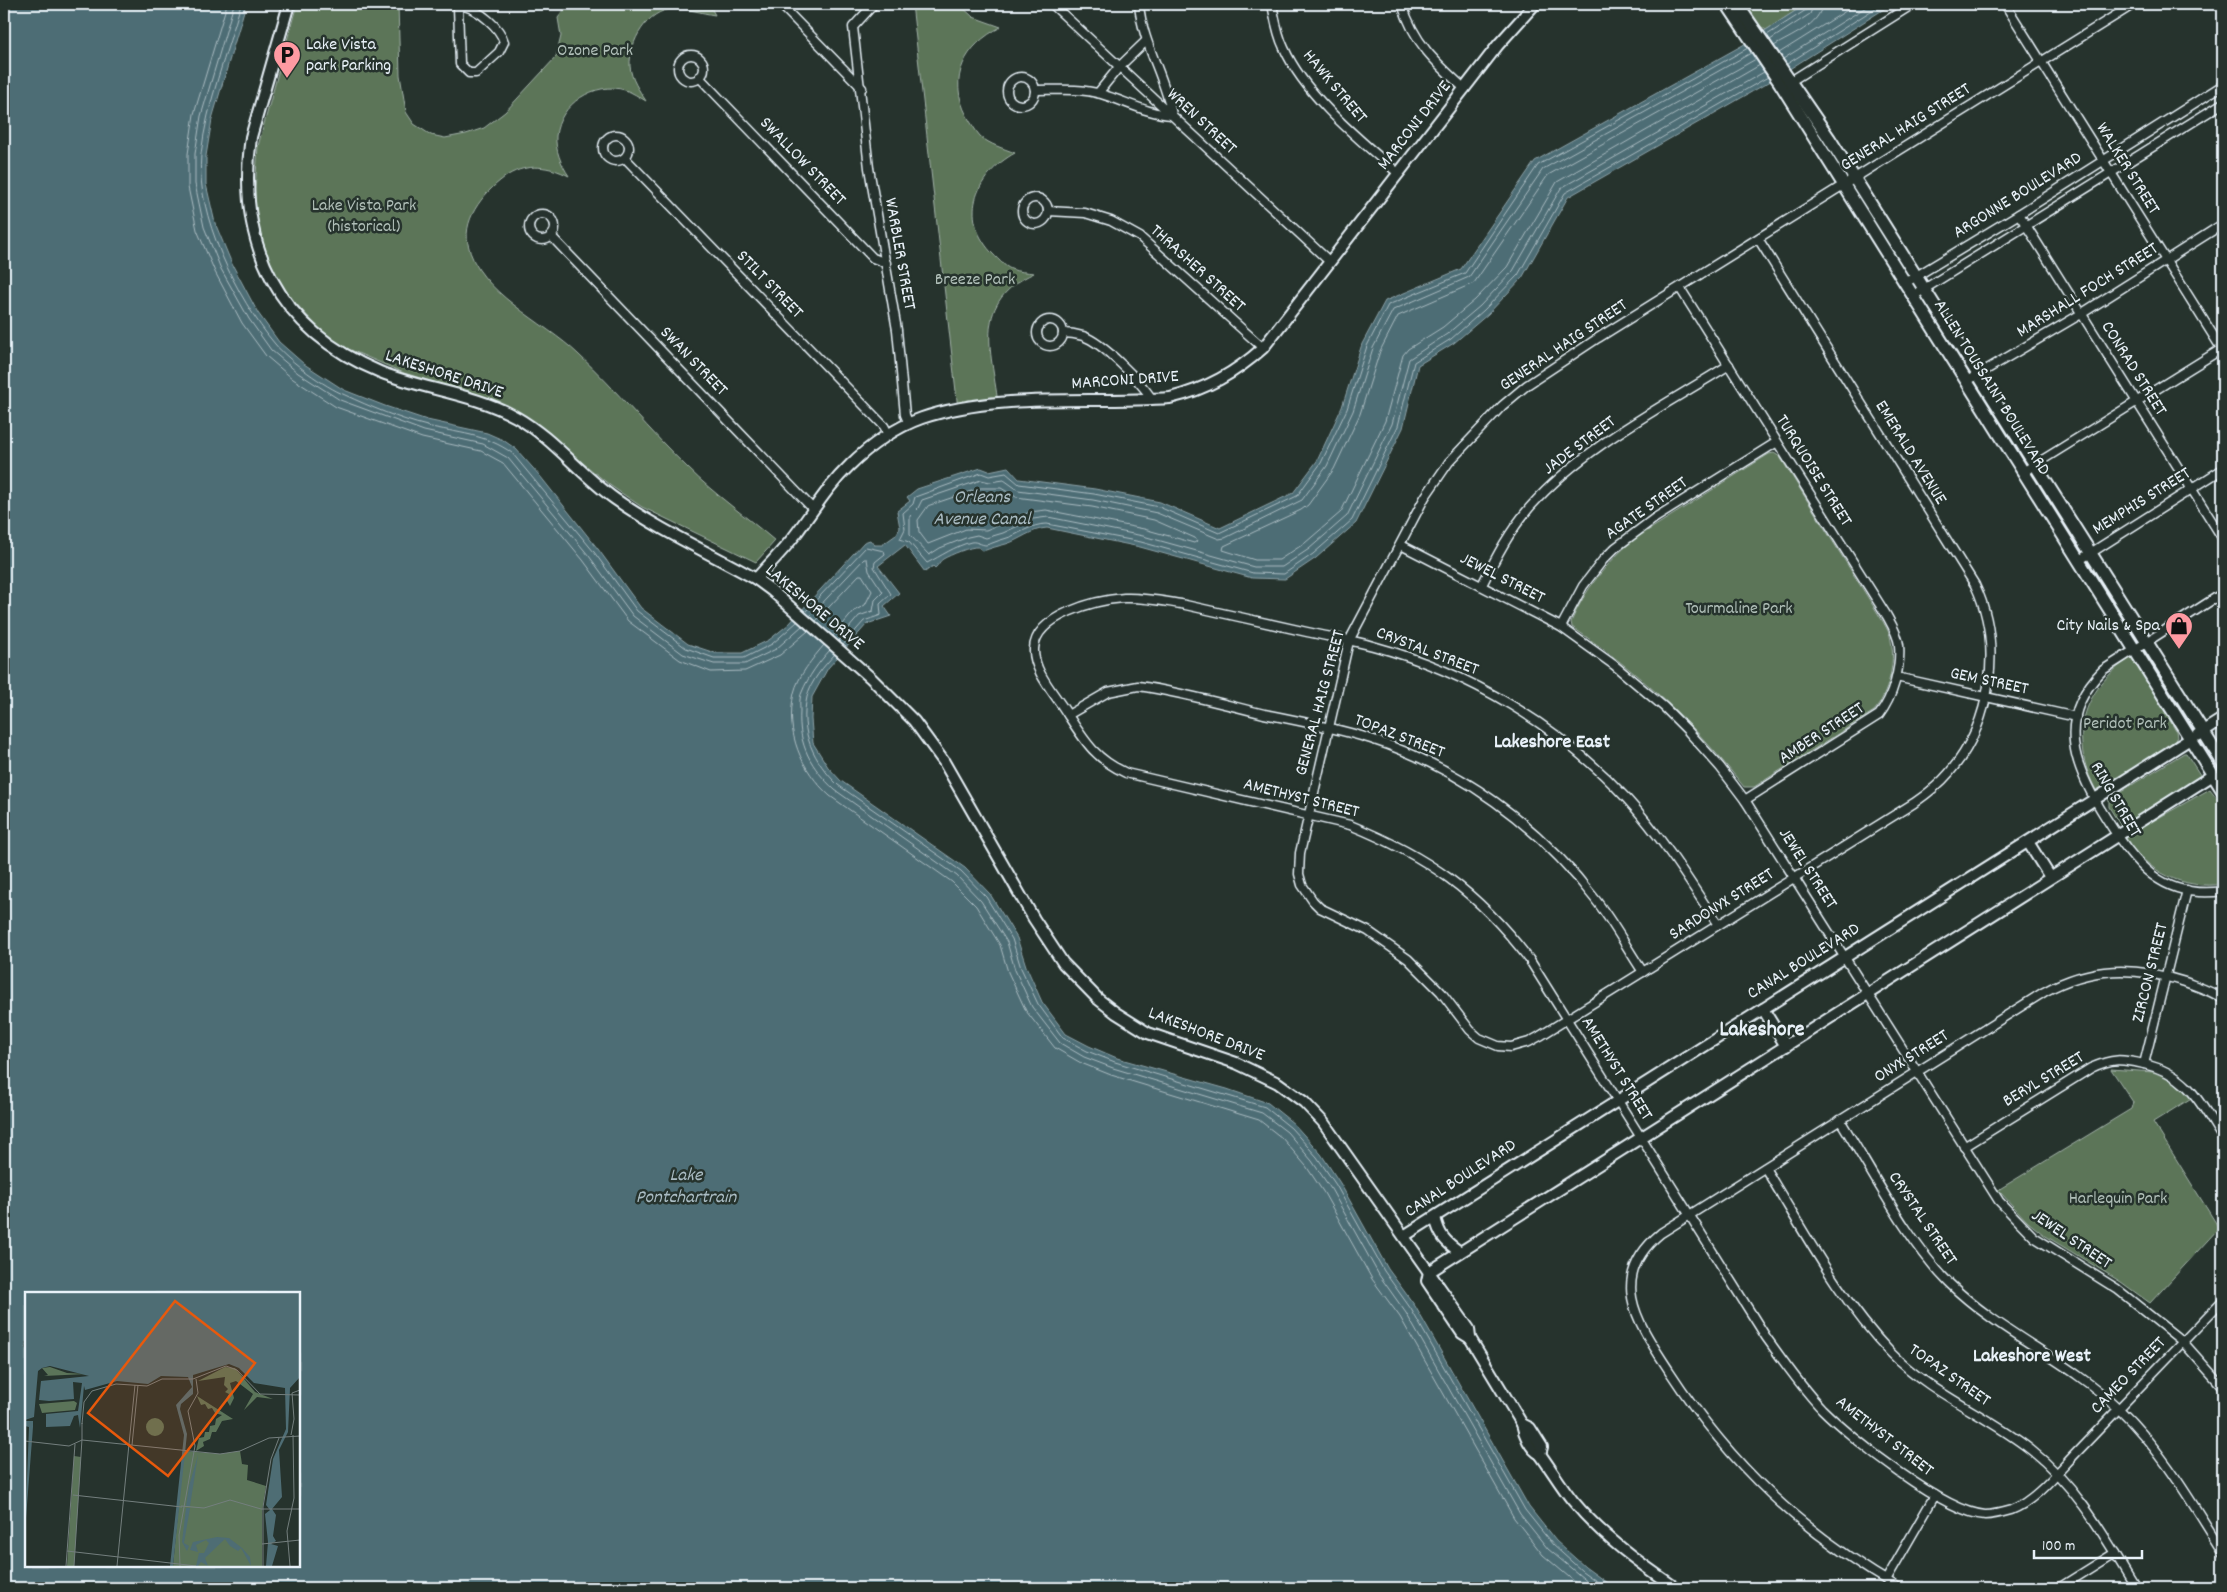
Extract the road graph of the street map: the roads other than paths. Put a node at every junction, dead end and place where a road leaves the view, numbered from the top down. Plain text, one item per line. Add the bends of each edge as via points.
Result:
1 (289, 4) edge
2 (780, 4) edge
3 (874, 4) edge
4 (1052, 4) edge
5 (1139, 4) edge
6 (1272, 4) edge
7 (1402, 4) edge
8 (1535, 4) edge
9 (1727, 4) edge
10 (1737, 4) edge
11 (1913, 4) edge
12 (2005, 4) edge
13 (2134, 4) edge
14 (458, 5) edge
15 (1750, 31) junction
16 (1146, 41) junction
17 (2041, 62) junction
18 (1119, 67) junction
19 (699, 78) dead end
20 (1786, 80) junction
21 (2223, 85) edge
22 (862, 88) junction
23 (1465, 89) junction
24 (1035, 90) dead end
25 (1098, 93) junction
26 (2223, 103) edge
27 (1172, 115) junction
28 (1815, 116) junction
29 (1804, 123) junction
30 (625, 158) dead end
31 (2104, 160) junction
32 (1399, 174) junction
33 (2112, 174) junction
34 (1855, 177) junction
35 (1842, 185) junction
36 (1048, 211) dead end
37 (2019, 214) junction
38 (2223, 224) edge
39 (2026, 227) junction
40 (552, 236) dead end
41 (1758, 240) junction
42 (2166, 260) junction
43 (1330, 262) junction
44 (886, 264) junction
45 (1916, 276) junction
46 (1905, 283) junction
47 (1680, 288) junction
48 (1924, 289) junction
49 (1913, 296) junction
50 (2081, 314) junction
51 (1063, 333) dead end
52 (1263, 348) junction
53 (2223, 349) edge
54 (1729, 365) junction
55 (1978, 374) junction
56 (1967, 381) junction
57 (1152, 399) junction
58 (2136, 402) junction
59 (909, 424) junction
60 (889, 435) junction
61 (1777, 442) junction
62 (2035, 464) junction
63 (2223, 469) edge
64 (2023, 472) junction
65 (2191, 489) junction
66 (813, 509) junction
67 (2223, 539) edge
68 (1401, 545) junction
69 (2090, 553) junction
70 (2078, 561) junction
71 (756, 579) junction
72 (1482, 584) junction
73 (2223, 593) edge
74 (2117, 596) junction
75 (2105, 604) junction
76 (1561, 627) junction
77 (1349, 641) junction
78 (2146, 642) junction
79 (2134, 650) junction
80 (1896, 677) junction
81 (2180, 694) junction
82 (1986, 697) junction
83 (2167, 702) junction
84 (1068, 715) junction
85 (2076, 717) junction
86 (2223, 719) edge
87 (1328, 728) junction
88 (2204, 732) junction
89 (2190, 739) junction
90 (2223, 762) edge
91 (2223, 768) edge
92 (2213, 775) junction
93 (2223, 791) edge
94 (1746, 800) junction
95 (2094, 800) junction
96 (1309, 814) junction
97 (2117, 835) junction
98 (2028, 842) junction
99 (2050, 877) junction
100 (1795, 878) junction
101 (2187, 890) junction
102 (2223, 891) edge
103 (1718, 925) junction
104 (1845, 957) junction
105 (1643, 972) junction
106 (2166, 976) junction
107 (1868, 993) junction
108 (2223, 999) edge
109 (1763, 1009) junction
110 (1567, 1019) junction
111 (1479, 1038) joint
112 (1786, 1046) junction
113 (2144, 1064) junction
114 (1917, 1072) junction
115 (1617, 1100) junction
116 (1840, 1120) junction
117 (1641, 1138) junction
118 (2223, 1139) edge
119 (1964, 1147) junction
120 (1764, 1168) junction
121 (1690, 1215) junction
122 (1435, 1217) junction
123 (1404, 1236) junction
124 (1460, 1252) junction
125 (1429, 1272) junction
126 (2223, 1300) edge
127 (2184, 1342) junction
128 (2223, 1387) edge
129 (2119, 1409) junction
130 (2056, 1473) junction
131 (1935, 1495) junction
132 (2223, 1552) edge
133 (2115, 1553) junction
134 (1886, 1580) junction
135 (1676, 1588) edge
136 (1900, 1588) edge
137 (2059, 1588) edge
138 (2136, 1588) edge

1 - 71 street, LAKESHORE DRIVE via 251,137 248,160 251,222 256,242 270,277 286,302 311,330 354,360 402,380 480,400 514,416 550,442 615,498
2 - 22 street
3 - 22 street, WARBLER STREET via 853,27
4 - 18 street, WREN STREET
5 - 16 street
6 - 32 street, HAWK STREET via 1280,40 1296,69 1345,126
7 - 23 street via 1421,46
8 - 23 street, MARCONI DRIVE
9 - 15 main road, ALLEN TOUSSAINT BOULEVARD
10 - 15 main road, ALLEN TOUSSAINT BOULEVARD
11 - 20 street
12 - 17 street, WALKER STREET
13 - 17 street, GENERAL HAIG STREET
14 - 14 street via 476,11 498,31 504,42 499,52 476,73 469,73 460,64
15 - 20 main road, ALLEN TOUSSAINT BOULEVARD
16 - 18 street
16 - 27 street
17 - 31 street, WALKER STREET
17 - 34 street, GENERAL HAIG STREET
18 - 25 street
18 - 27 street, WREN STREET
19 - 44 street, SWALLOW STREET via 874,258
20 - 28 main road, ALLEN TOUSSAINT BOULEVARD
20 - 29 main road, ALLEN TOUSSAINT BOULEVARD
21 - 31 street, ARGONNE BOULEVARD
22 - 44 street, WARBLER STREET via 869,168
23 - 32 street, MARCONI DRIVE
24 - 25 street
25 - 27 street via 1157,114
26 - 33 street, ARGONNE BOULEVARD
27 - 43 street, WREN STREET
28 - 29 main road
28 - 34 main road, ALLEN TOUSSAINT BOULEVARD
29 - 35 main road, ALLEN TOUSSAINT BOULEVARD
30 - 60 street, STILT STREET via 864,404
31 - 33 street, WALKER STREET
31 - 37 street, ARGONNE BOULEVARD
32 - 43 street, MARCONI DRIVE
33 - 39 street, ARGONNE BOULEVARD
33 - 42 street, WALKER STREET
34 - 35 street, GENERAL HAIG STREET
34 - 45 main road, ALLEN TOUSSAINT BOULEVARD
35 - 41 street, GENERAL HAIG STREET
35 - 46 main road, ALLEN TOUSSAINT BOULEVARD
36 - 52 street, THRASHER STREET via 1093,215 1140,237
37 - 39 street, CONRAD STREET
37 - 45 street, ARGONNE BOULEVARD
38 - 42 street, MARSHALL FOCH STREET
39 - 48 street, ARGONNE BOULEVARD
39 - 50 street, CONRAD STREET
40 - 66 street, SWAN STREET
41 - 47 street, GENERAL HAIG STREET
41 - 82 street, EMERALD AVENUE via 1982,599 1991,653
42 - 50 street, MARSHALL FOCH STREET
42 - 53 street, WALKER STREET
43 - 52 street, MARCONI DRIVE
44 - 59 street, WARBLER STREET via 897,330 905,415
45 - 46 street, ARGONNE BOULEVARD
45 - 48 main road, ALLEN TOUSSAINT BOULEVARD
46 - 49 main road, ALLEN TOUSSAINT BOULEVARD
47 - 54 street, TURQUOISE STREET
47 - 68 street, GENERAL HAIG STREET via 1554,366 1502,406 1449,462 1425,497
48 - 49 street, ARGONNE BOULEVARD
48 - 55 main road, ALLEN TOUSSAINT BOULEVARD
49 - 56 main road, ALLEN TOUSSAINT BOULEVARD
50 - 55 street, MARSHALL FOCH STREET
50 - 58 street, CONRAD STREET
51 - 57 street via 1084,336 1095,342 1132,375
52 - 57 street, MARCONI DRIVE via 1218,382 1190,393
53 - 58 street
54 - 61 street, TURQUOISE STREET
54 - 72 street, JADE STREET via 1601,446 1562,476 1517,523
55 - 56 street, MARSHALL FOCH STREET
55 - 62 main road, ALLEN TOUSSAINT BOULEVARD
56 - 64 main road, ALLEN TOUSSAINT BOULEVARD
57 - 59 street, MARCONI DRIVE via 998,403 958,409
58 - 62 street
58 - 65 street, CONRAD STREET
59 - 60 street, MARCONI DRIVE
60 - 66 street, MARCONI DRIVE via 848,466
61 - 76 street, AGATE STREET via 1655,518 1615,548 1587,581
61 - 80 street, TURQUOISE STREET via 1895,632 1899,651
62 - 64 street
62 - 69 main road, ALLEN TOUSSAINT BOULEVARD
63 - 65 street, MEMPHIS STREET
64 - 70 main road, ALLEN TOUSSAINT BOULEVARD
65 - 67 street, CONRAD STREET
65 - 69 street, MEMPHIS STREET
66 - 71 street, MARCONI DRIVE via 798,532
68 - 72 street, JEWEL STREET
68 - 77 street, GENERAL HAIG STREET
69 - 70 street, MEMPHIS STREET
69 - 74 main road, ALLEN TOUSSAINT BOULEVARD
70 - 75 main road, ALLEN TOUSSAINT BOULEVARD
71 - 123 street, LAKESHORE DRIVE via 914,721 944,762 1034,919 1063,963 1078,979 1103,1003 1148,1032 1256,1071 1304,1102 1323,1122
72 - 76 street, JEWEL STREET
73 - 78 street, RING STREET
74 - 75 main road
74 - 78 main road, ALLEN TOUSSAINT BOULEVARD
75 - 79 main road, ALLEN TOUSSAINT BOULEVARD
76 - 94 street, JEWEL STREET via 1664,707
77 - 84 street, CRYSTAL STREET via 1150,599 1125,598 1090,604 1051,622 1039,633 1034,648 1037,667
77 - 87 street, GENERAL HAIG STREET
77 - 103 street, CRYSTAL STREET via 1407,657 1464,680 1506,702 1556,736 1627,800 1669,852
78 - 79 street, RING STREET
78 - 81 main road, ALLEN TOUSSAINT BOULEVARD
79 - 83 main road, ALLEN TOUSSAINT BOULEVARD
79 - 85 street, RING STREET via 2098,676 2084,695
80 - 82 street, GEM STREET
80 - 94 street, AMBER STREET via 1886,706 1879,715
81 - 83 main road
81 - 88 main road, ALLEN TOUSSAINT BOULEVARD
82 - 85 street, GEM STREET
82 - 100 street, SARDONYX STREET via 1970,743 1949,774 1933,789
83 - 89 main road, ALLEN TOUSSAINT BOULEVARD
84 - 87 street, TOPAZ STREET via 1108,692 1138,686
84 - 96 street, AMETHYST STREET via 1092,750 1107,764 1126,773
85 - 95 street, RING STREET via 2075,755
86 - 88 main road, CANAL BOULEVARD
87 - 96 street, GENERAL HAIG STREET
87 - 105 street, TOPAZ STREET via 1370,739 1434,764 1505,808 1575,875 1603,910
88 - 89 main road, CANAL BOULEVARD
88 - 90 main road, ALLEN TOUSSAINT BOULEVARD
89 - 92 main road, ALLEN TOUSSAINT BOULEVARD
89 - 95 street, CANAL BOULEVARD
91 - 92 main road
92 - 93 main road, ALLEN TOUSSAINT BOULEVARD
92 - 97 street
94 - 100 street, JEWEL STREET
95 - 97 street, RING STREET
95 - 98 street, CANAL BOULEVARD
96 - 110 street, AMETHYST STREET via 1350,824 1404,848 1467,891 1513,937
96 - 111 street, GENERAL HAIG STREET via 1299,874 1312,901 1368,931 1408,959
97 - 99 street
97 - 101 street, RING STREET via 2148,872 2170,885
98 - 99 street
98 - 104 street, CANAL BOULEVARD
99 - 107 street
100 - 103 street, SARDONYX STREET
100 - 104 street, JEWEL STREET
101 - 102 street, RING STREET
101 - 106 street, ZIRCON STREET
103 - 105 street, SARDONYX STREET
104 - 107 street, JEWEL STREET
104 - 109 street, CANAL BOULEVARD
105 - 110 street, SARDONYX STREET
106 - 108 street
106 - 113 street, ZIRCON STREET
106 - 114 street, ONYX STREET via 2116,970 2076,976 2044,992
107 - 112 street
107 - 114 street, JEWEL STREET
109 - 112 street
109 - 115 street, CANAL BOULEVARD
110 - 111 street, SARDONYX STREET via 1520,1045 1498,1046
110 - 115 street, AMETHYST STREET
112 - 117 street
113 - 118 street via 2166,1071 2189,1086
113 - 119 street, BERYL STREET via 2119,1059 2106,1061
114 - 116 street, ONYX STREET
114 - 119 street, JEWEL STREET
115 - 117 street, AMETHYST STREET
115 - 122 street, CANAL BOULEVARD
116 - 120 street, ONYX STREET
116 - 129 street, CRYSTAL STREET via 1910,1233 1948,1282 1979,1310 2078,1376
117 - 121 street, AMETHYST STREET
117 - 124 street
119 - 127 street, JEWEL STREET via 1999,1201 2034,1237 2117,1289
120 - 121 street, ONYX STREET
120 - 130 street, TOPAZ STREET via 1847,1300 1892,1354 1943,1393 2026,1446
121 - 131 street, AMETHYST STREET via 1766,1337 1799,1383 1840,1426 1890,1466
121 - 134 street, ONYX STREET via 1651,1241 1636,1264 1631,1296 1640,1323 1704,1421 1751,1476 1801,1522
122 - 123 street, CANAL BOULEVARD
122 - 124 street via 1445,1242
123 - 125 street, LAKESHORE DRIVE
124 - 125 street
125 - 135 street, LAKESHORE DRIVE via 1469,1329 1470,1338 1522,1424 1530,1428 1542,1447 1540,1454 1574,1501 1632,1558
126 - 127 street, CAMEO STREET
127 - 128 street, JEWEL STREET
127 - 129 street, CAMEO STREET
129 - 130 street, CAMEO STREET
129 - 132 street, CRYSTAL STREET via 2166,1463
130 - 131 street, AMETHYST STREET via 2023,1504 1999,1513 1986,1515 1964,1510
130 - 133 street, TOPAZ STREET via 2080,1500
131 - 134 street
133 - 137 street
133 - 138 street, TOPAZ STREET
134 - 136 street, ONYX STREET

